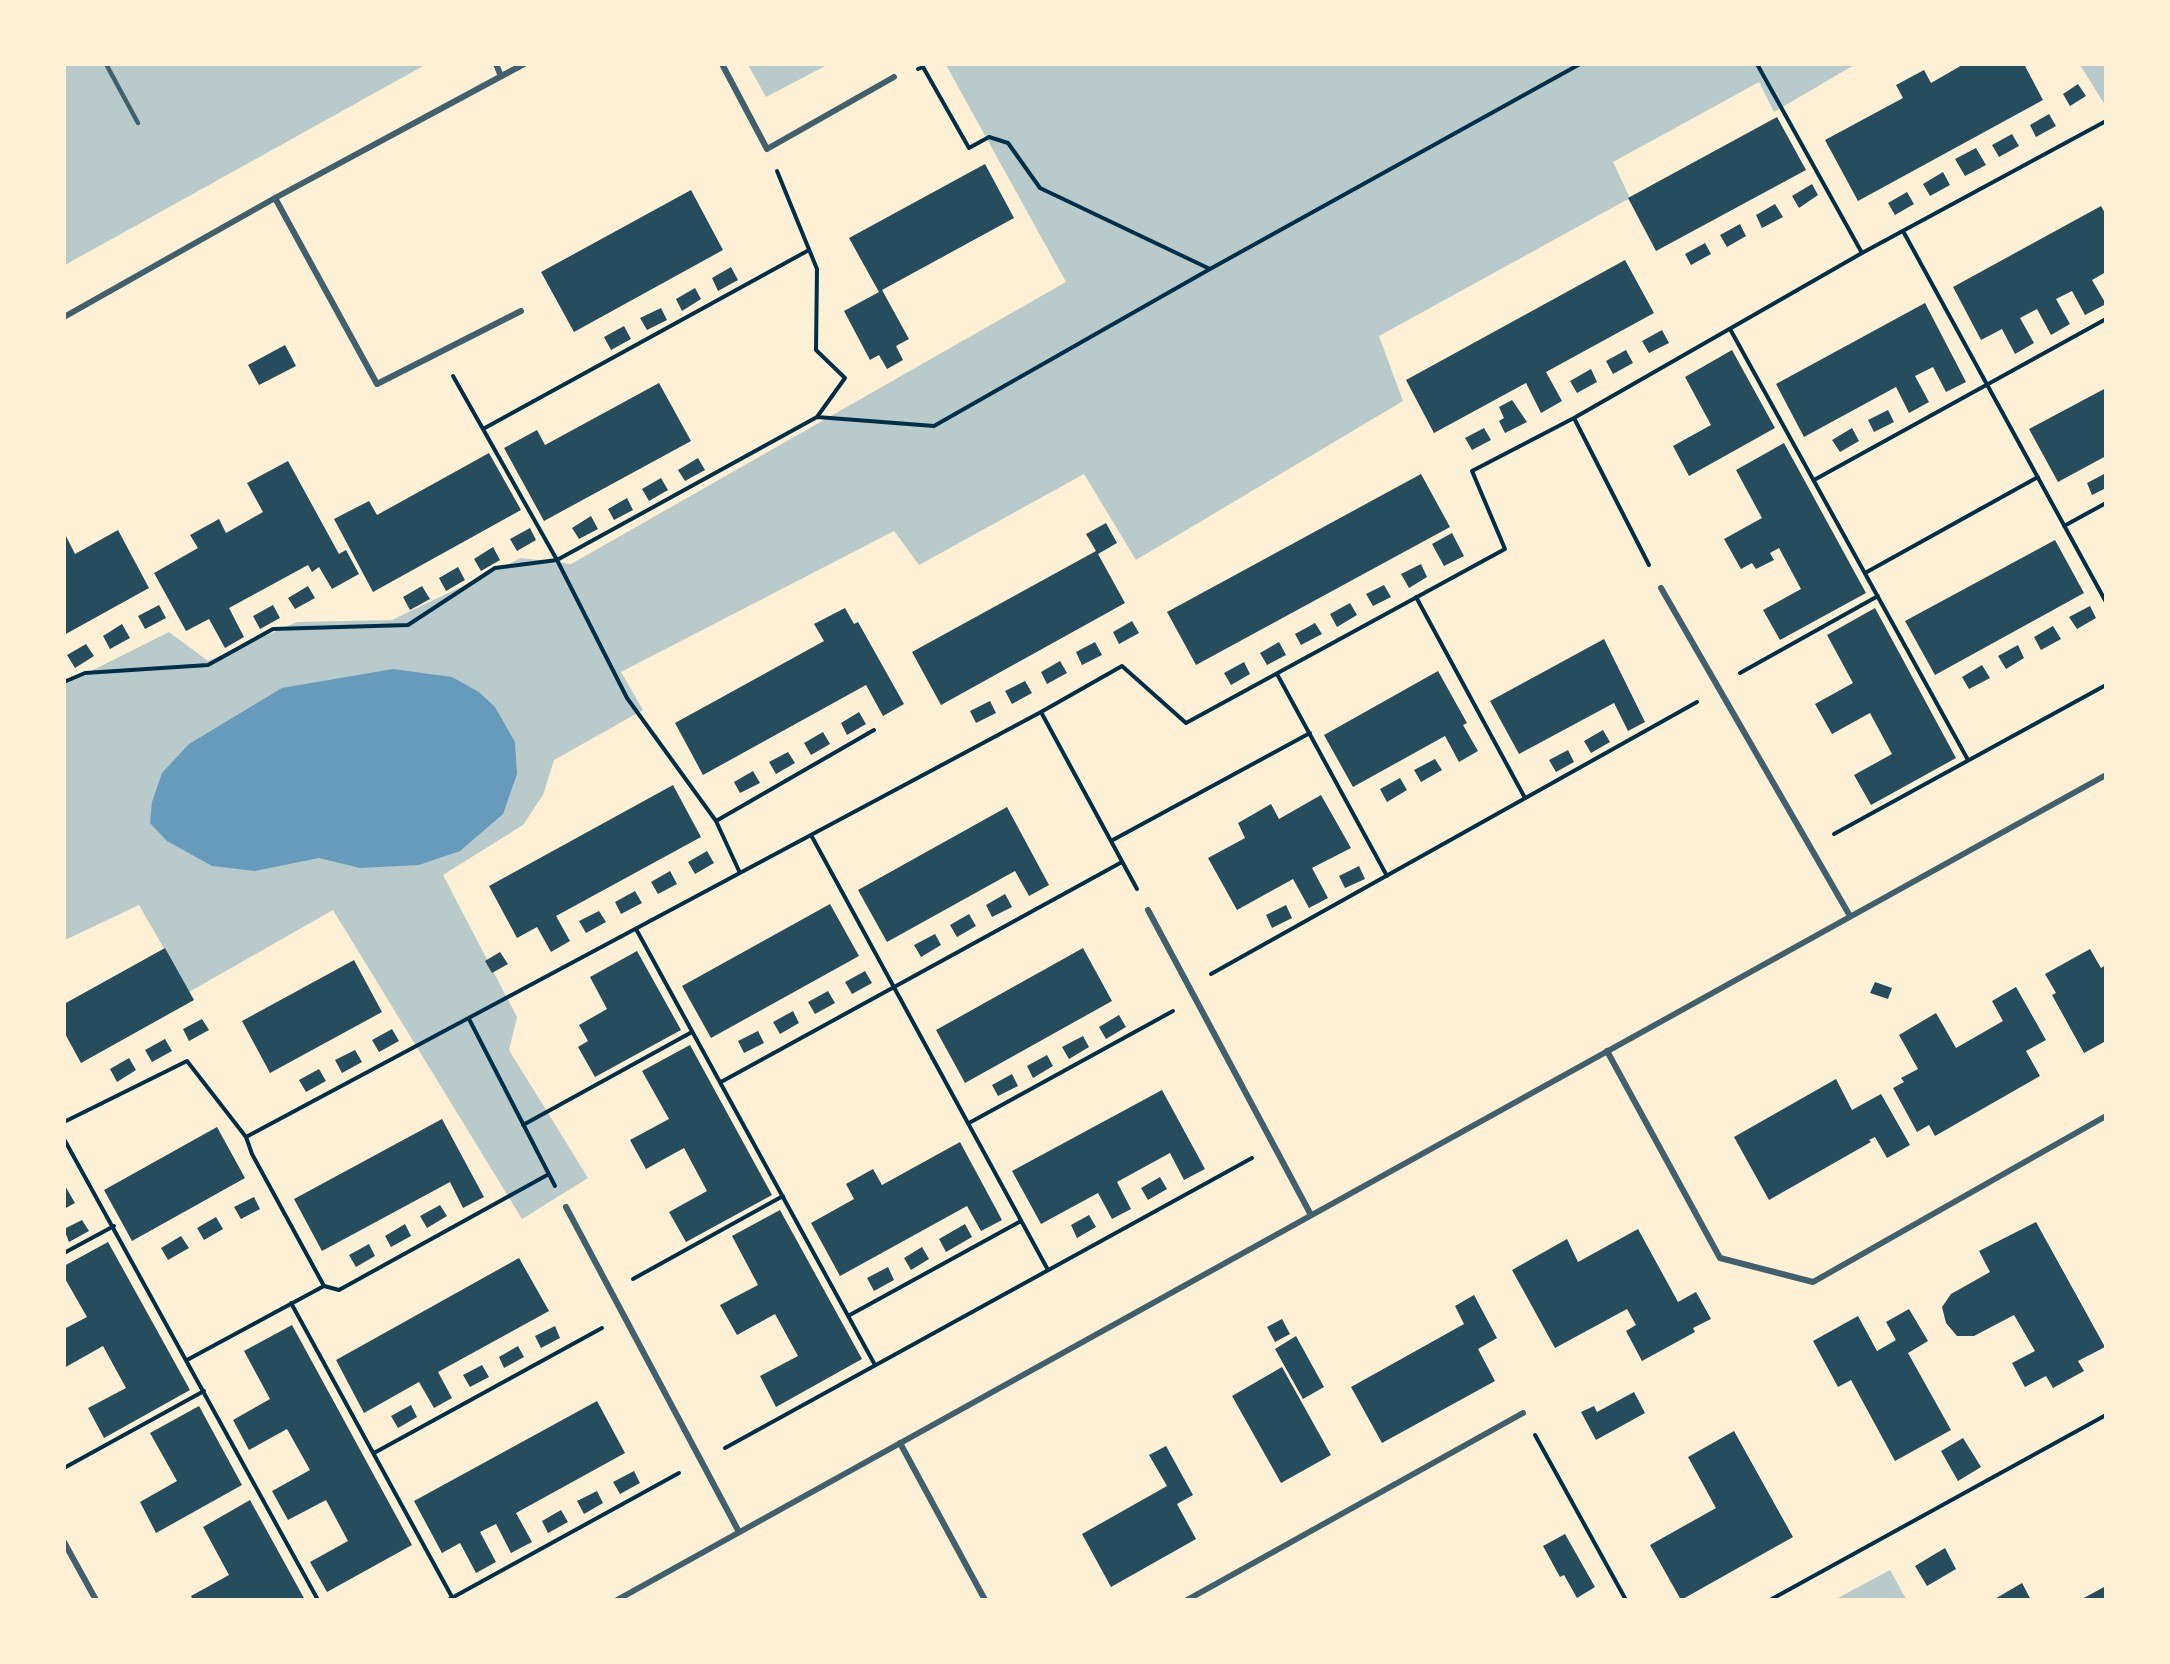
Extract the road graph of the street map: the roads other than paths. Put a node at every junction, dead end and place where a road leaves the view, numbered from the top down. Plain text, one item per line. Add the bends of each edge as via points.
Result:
1 (106, 64) edge
2 (496, 64) edge
3 (524, 64) edge
4 (722, 64) edge
5 (501, 76) junction
6 (894, 77) road end
7 (138, 123) dead end
8 (275, 198) junction
9 (521, 311) dead end
10 (64, 318) edge
11 (1661, 588) road end
12 (2106, 775) edge
13 (1148, 910) road end
14 (1850, 916) junction
15 (1607, 1051) junction
16 (2106, 1116) edge
17 (566, 1207) road end
18 (1311, 1215) junction
19 (1524, 1413) road end
20 (900, 1443) junction
21 (739, 1532) junction
22 (64, 1542) edge
23 (96, 1599) edge
24 (617, 1599) edge
25 (985, 1599) edge
26 (1187, 1599) edge

1 - 7 lane
2 - 5 street
3 - 5 street
4 - 6 street via 767,149
5 - 8 street
8 - 9 street via 377,384
8 - 10 street
11 - 14 street
12 - 14 street
13 - 18 street
14 - 15 street
15 - 16 street via 1720,1258 1813,1282
15 - 18 street
17 - 21 street
18 - 20 street
19 - 26 street
20 - 21 street
20 - 25 street
21 - 24 street
22 - 23 street

